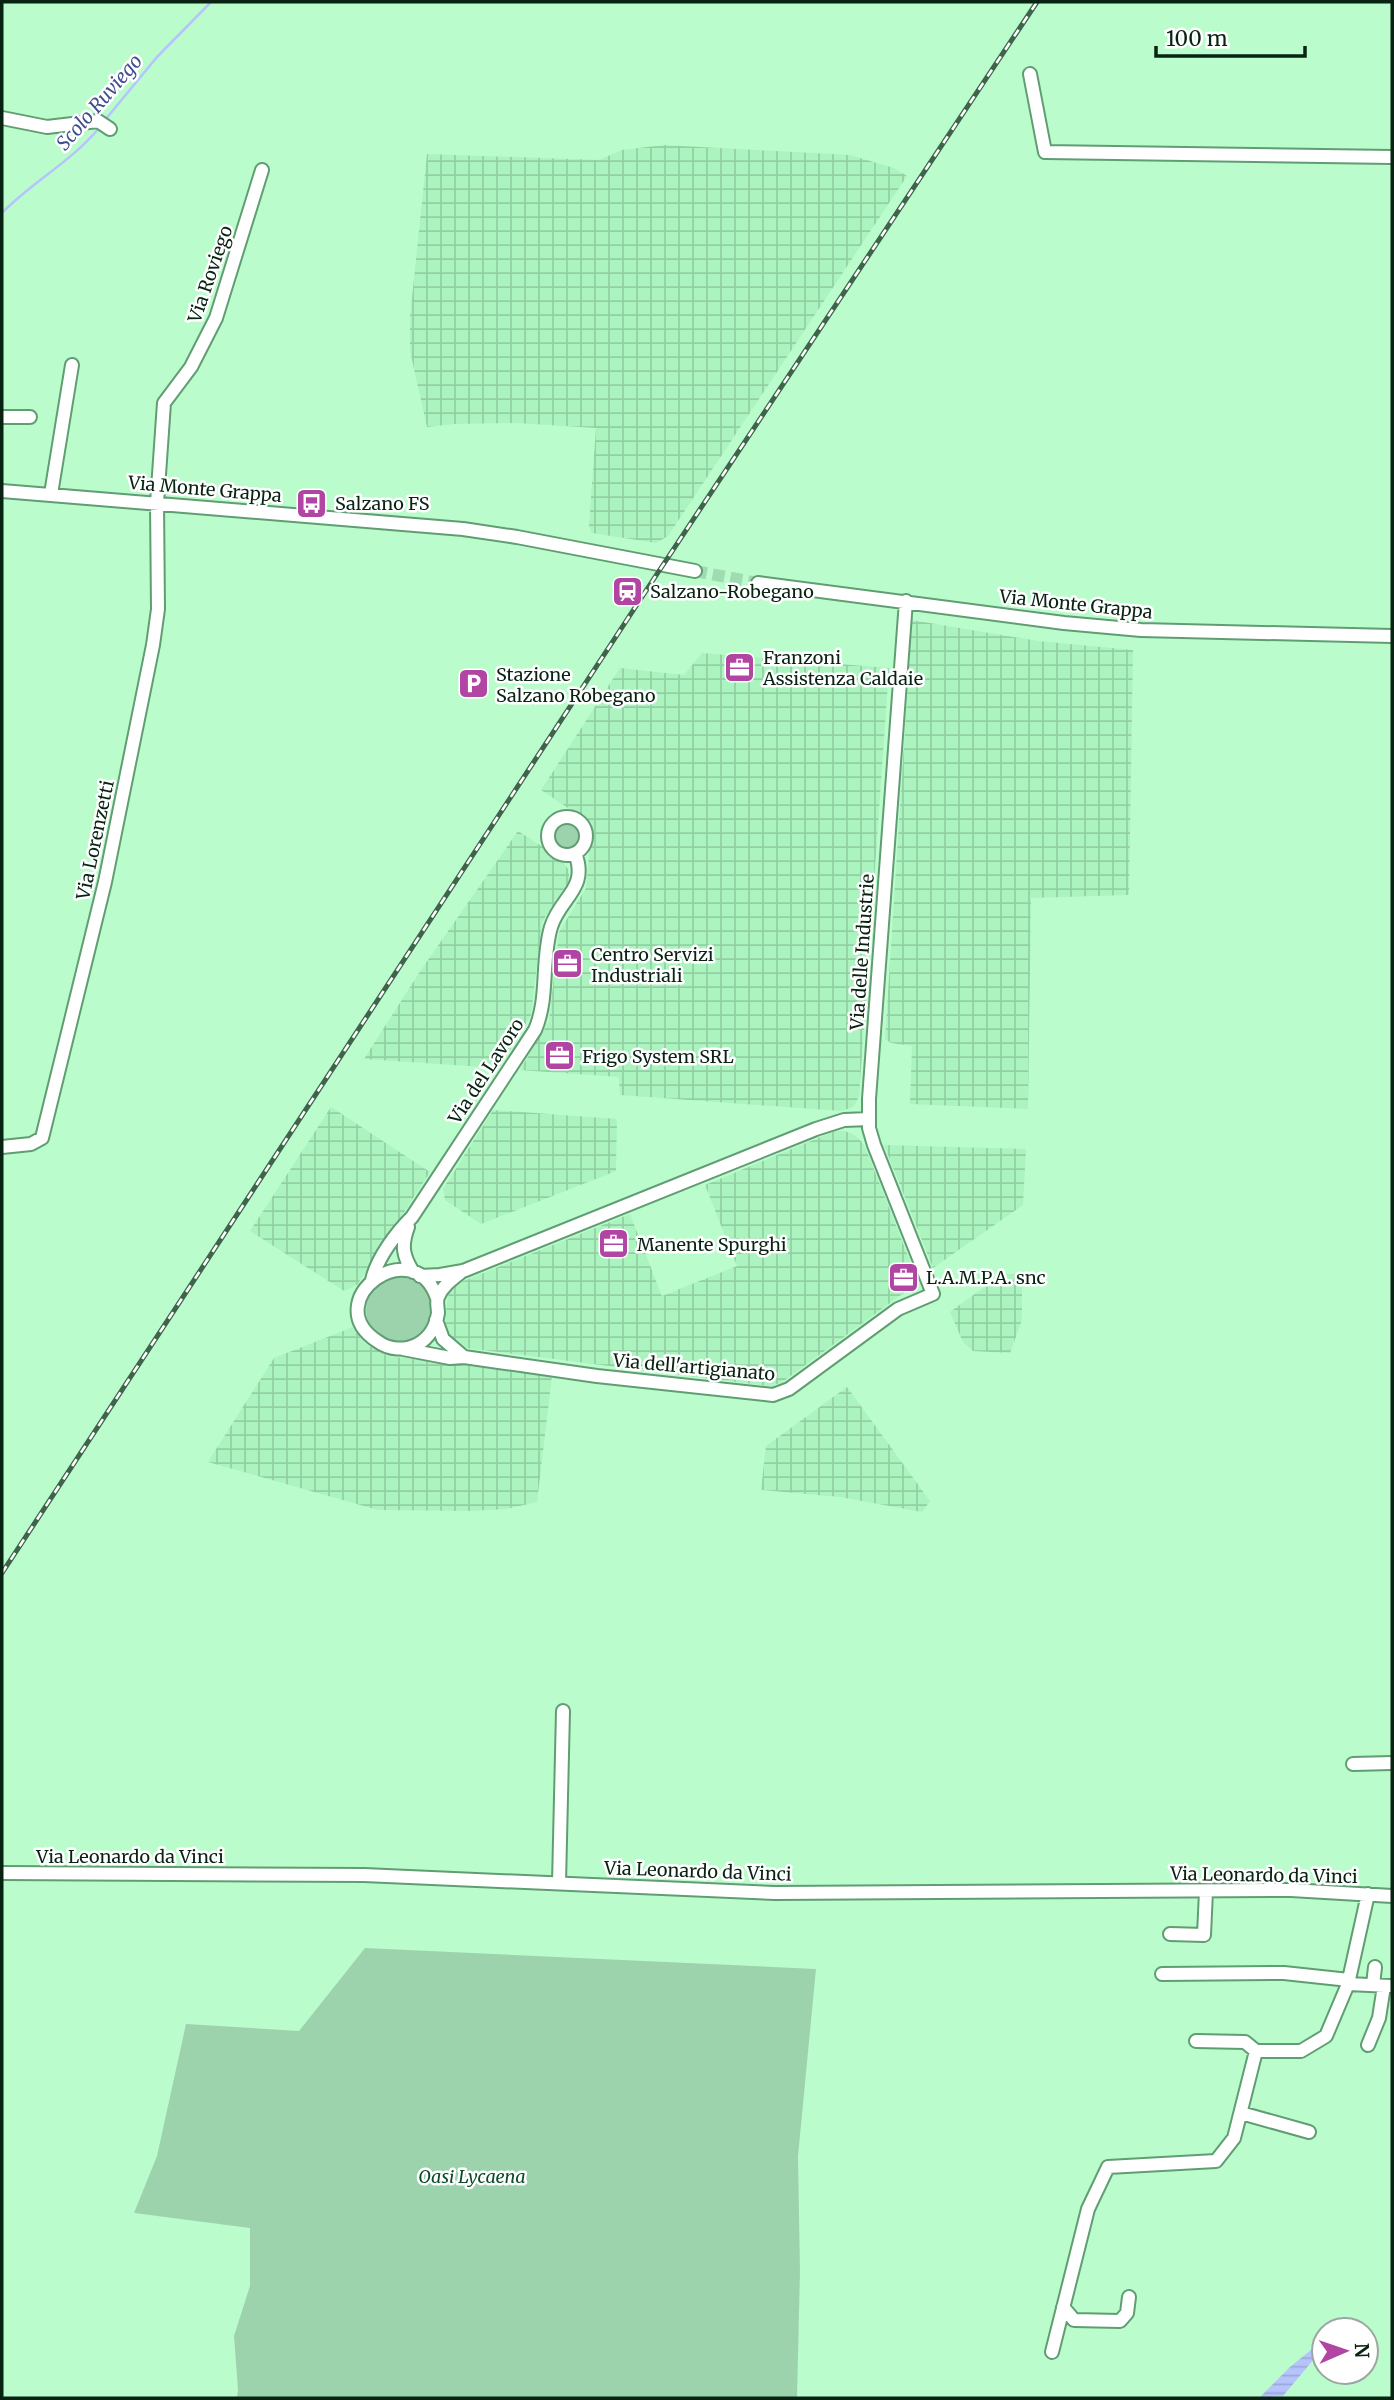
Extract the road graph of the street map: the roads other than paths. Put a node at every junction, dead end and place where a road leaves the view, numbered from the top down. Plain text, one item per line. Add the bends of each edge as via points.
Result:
1 (1030, 74) dead end
2 (2, 118) edge
3 (110, 129) dead end
4 (1392, 158) edge
5 (262, 170) dead end
6 (72, 365) dead end
7 (2, 417) edge
8 (30, 417) dead end
9 (2, 491) edge
10 (51, 495) junction
11 (157, 503) junction
12 (695, 571) tunnel mouth
13 (758, 583) tunnel mouth
14 (906, 601) junction
15 (1392, 636) edge
16 (575, 853) dead end
17 (869, 1119) junction
18 (2, 1147) edge
19 (412, 1217) junction
20 (463, 1270) junction
21 (417, 1274) junction
22 (372, 1280) junction
23 (933, 1294) joint
24 (437, 1298) junction
25 (436, 1319) junction
26 (403, 1349) junction
27 (464, 1357) junction
28 (563, 1711) dead end
29 (1392, 1763) edge
30 (1353, 1764) dead end
31 (2, 1873) edge
32 (559, 1883) junction
33 (1206, 1891) junction
34 (1368, 1894) junction
35 (1392, 1896) edge
36 (1170, 1934) dead end
37 (1375, 1967) dead end
38 (1162, 1974) dead end
39 (1348, 1982) junction
40 (1383, 1986) edge
41 (1196, 2041) dead end
42 (1368, 2045) dead end
43 (1256, 2051) junction
44 (1241, 2113) junction
45 (1309, 2132) dead end
46 (1129, 2297) dead end
47 (1063, 2307) junction
48 (1052, 2352) dead end

1 - 4 street via 1045,152
2 - 3 street via 47,127 97,121
5 - 11 street, Via Roviego via 216,318 191,367 164,403
6 - 10 street
7 - 8 street
9 - 10 street, Via Monte Grappa
10 - 11 street, Via Monte Grappa
11 - 12 street, Via Monte Grappa via 463,529
11 - 18 street, Via Lorenzetti via 156,627 98,909 43,1138
13 - 14 street, Via Monte Grappa
14 - 15 street, Via Monte Grappa via 1141,629
14 - 17 street, Via delle Industrie
16 - 19 street, Via del Lavoro via 579,878 551,927 535,1030
17 - 20 street via 816,1129
17 - 23 street, Via delle Industrie via 874,1146
19 - 21 street, Via del Lavoro via 402,1251
19 - 22 street, Via del Lavoro via 374,1270
20 - 21 street via 440,1276
20 - 24 street
21 - 22 street via 393,1270
21 - 24 street
22 - 26 street, Via dell'artigianato via 360,1297 361,1322 371,1338
23 - 27 street, Via dell'artigianato via 898,1309 773,1395
24 - 25 street
25 - 26 street via 423,1341
25 - 27 street via 443,1339
26 - 27 street, Via dell'artigianato
28 - 32 street
29 - 30 street
31 - 32 street, Via Leonardo da Vinci via 364,1875
32 - 33 street, Via Leonardo da Vinci via 788,1893
33 - 34 street, Via Leonardo da Vinci
33 - 36 street via 1205,1935
34 - 35 street, Via Leonardo da Vinci
34 - 39 street
37 - 40 street
38 - 39 street via 1284,1973
39 - 40 street
39 - 43 street via 1325,2036 1301,2051
40 - 42 street
41 - 43 street via 1245,2042
43 - 44 street
44 - 45 street
44 - 47 street via 1234,2138 1216,2161 1108,2168 1088,2209
46 - 47 street via 1127,2313 1120,2321 1074,2320
47 - 48 street

